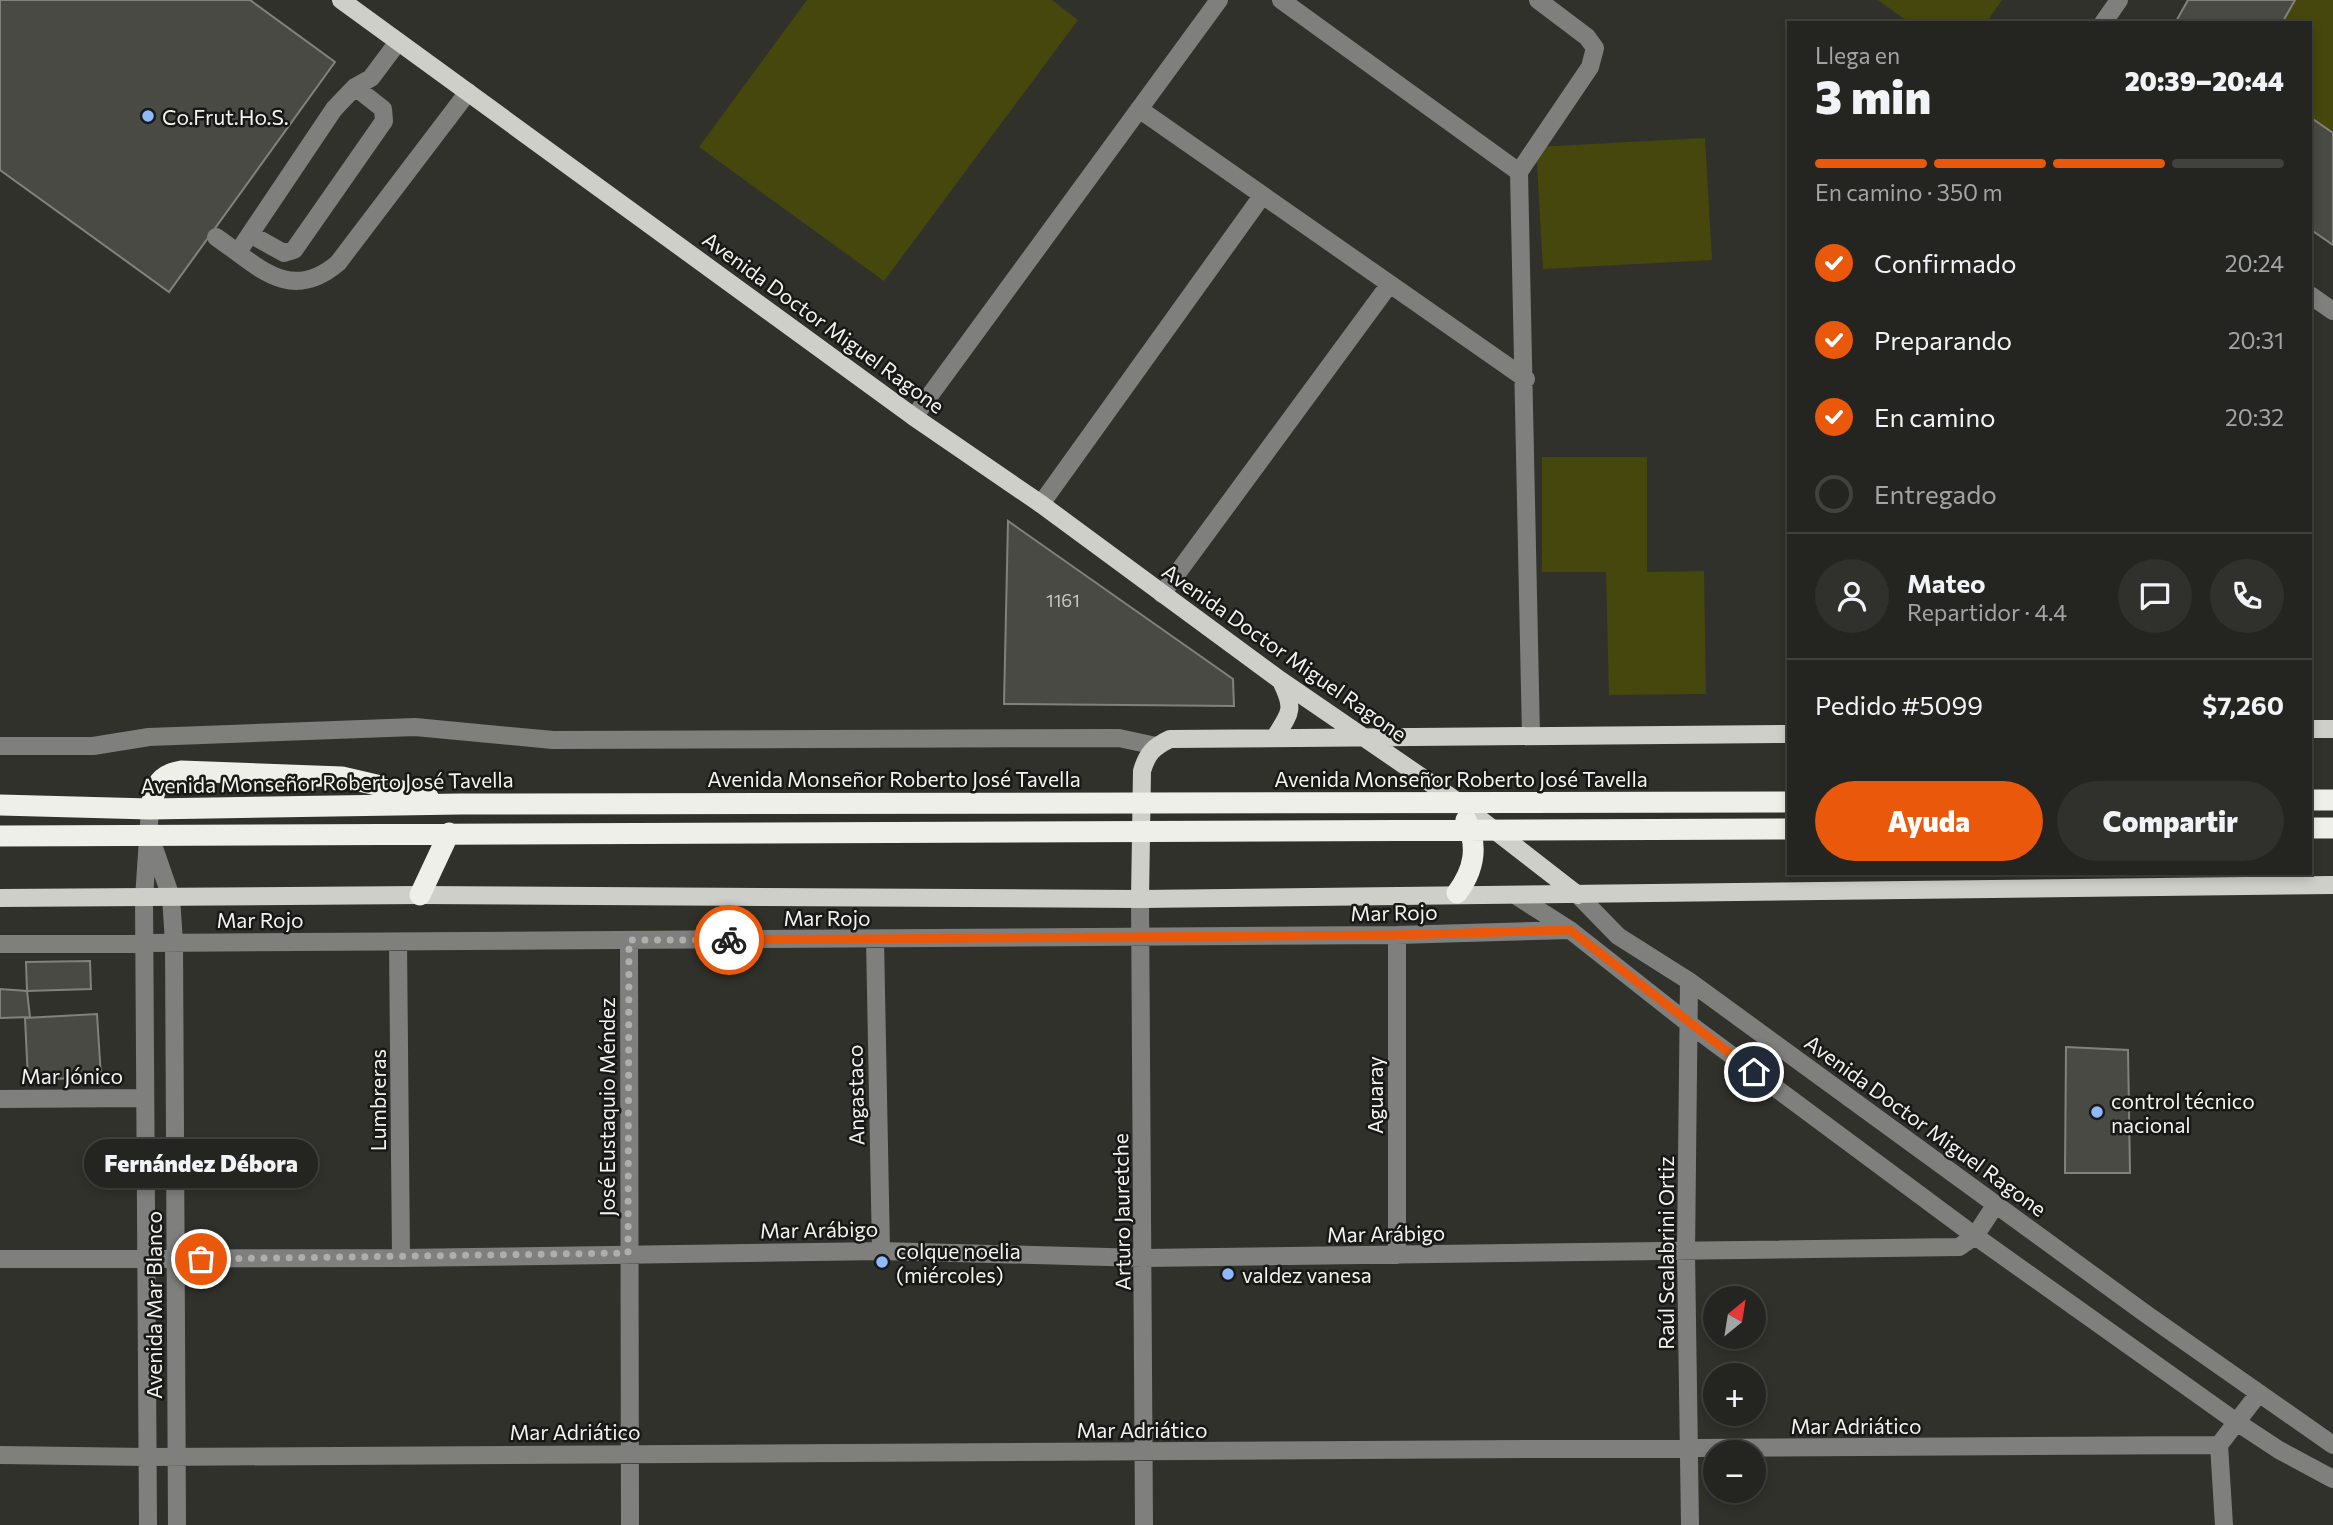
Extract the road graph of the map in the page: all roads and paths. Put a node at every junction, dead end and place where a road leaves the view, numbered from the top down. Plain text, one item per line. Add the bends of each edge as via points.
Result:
1 (341, 0) edge
2 (1219, 0) edge
3 (1281, 0) edge
4 (1538, 0) edge
5 (2119, 0) edge
6 (2104, 21) edge
7 (398, 42) junction
8 (355, 87) junction
9 (468, 92) junction
10 (1139, 109) junction
11 (1518, 172) junction
12 (1262, 196) junction
13 (250, 234) junction
14 (216, 237) dead end
15 (238, 252) junction
16 (1389, 285) junction
17 (2312, 296) edge
18 (2333, 311) edge
19 (1525, 379) junction
20 (914, 417) junction
21 (1041, 504) junction
22 (1162, 594) junction
23 (1280, 680) junction
24 (2333, 729) edge
25 (2312, 730) edge
26 (1787, 734) edge
27 (1531, 736) junction
28 (1275, 737) junction
29 (1365, 737) junction
30 (0, 746) edge
31 (1156, 746) junction
32 (2312, 800) edge
33 (2333, 800) edge
34 (1140, 802) junction
35 (1458, 802) junction
36 (1787, 802) edge
37 (461, 804) junction
38 (0, 805) edge
39 (150, 809) junction
40 (2312, 828) edge
41 (2333, 828) edge
42 (1787, 829) edge
43 (1141, 831) junction
44 (1471, 831) junction
45 (1497, 831) junction
46 (449, 832) junction
47 (0, 836) edge
48 (149, 836) junction
49 (2333, 886) edge
50 (1457, 893) junction
51 (420, 895) junction
52 (1515, 895) junction
53 (1578, 895) junction
54 (171, 897) junction
55 (0, 898) edge
56 (144, 898) junction
57 (1140, 899) junction
58 (1570, 930) junction
59 (1397, 935) junction
60 (1140, 937) junction
61 (874, 939) junction
62 (629, 940) junction
63 (145, 942) junction
64 (174, 942) junction
65 (398, 942) junction
66 (0, 944) edge
67 (1689, 981) junction
68 (1688, 1023) junction
69 (145, 1098) junction
70 (0, 1099) edge
71 (1996, 1204) junction
72 (1975, 1236) junction
73 (881, 1251) junction
74 (628, 1253) junction
75 (1686, 1253) junction
76 (1397, 1255) junction
77 (149, 1258) junction
78 (401, 1258) junction
79 (1144, 1258) junction
80 (0, 1259) edge
81 (176, 1259) junction
82 (2259, 1393) junction
83 (2238, 1423) junction
84 (2219, 1445) junction
85 (2333, 1445) edge
86 (1691, 1449) junction
87 (1144, 1452) junction
88 (630, 1454) junction
89 (0, 1455) edge
90 (176, 1455) junction
91 (148, 1457) junction
92 (2333, 1479) edge
93 (148, 1525) edge
94 (177, 1525) edge
95 (630, 1525) edge
96 (1144, 1525) edge
97 (1690, 1525) edge
98 (2224, 1525) edge

1 - 7 main road, Avenida Doctor Miguel Ragone
2 - 10 street
3 - 11 street
4 - 11 street via 1595,48 1590,67
5 - 6 street
7 - 8 street via 370,78
7 - 9 main road, Avenida Doctor Miguel Ragone
8 - 13 street via 334,109
8 - 13 street via 383,109 384,121 294,250 284,253
9 - 15 street via 325,275 310,282 275,278
9 - 20 main road, Avenida Doctor Miguel Ragone
10 - 12 street
10 - 20 street
11 - 19 street
12 - 16 street
12 - 21 street
13 - 15 street
14 - 15 street
16 - 19 street
16 - 22 street
17 - 18 street
19 - 27 street
20 - 21 main road, Avenida Doctor Miguel Ragone
21 - 22 main road, Avenida Doctor Miguel Ragone
22 - 23 main road, Avenida Doctor Miguel Ragone
23 - 28 main road via 1292,703
23 - 29 main road, Avenida Doctor Miguel Ragone
24 - 25 main road
26 - 27 main road
27 - 29 main road
28 - 29 main road
28 - 31 main road via 1170,739
29 - 35 main road, Avenida Doctor Miguel Ragone
30 - 31 street via 93,746 149,737 415,727 553,740 1119,738
31 - 34 main road via 1144,763
32 - 33 highway
34 - 35 highway, Avenida Monseñor Roberto José Tavella
34 - 37 highway, Avenida Monseñor Roberto José Tavella
34 - 43 main road
35 - 36 highway, Avenida Monseñor Roberto José Tavella
35 - 44 highway
35 - 45 main road, Avenida Doctor Miguel Ragone
37 - 39 highway, Avenida Monseñor Roberto José Tavella
37 - 39 highway via 342,777 181,771 159,779
38 - 39 highway, Avenida Monseñor Roberto José Tavella
39 - 48 street, Avenida Mar Blanco
40 - 41 highway
42 - 45 highway
43 - 44 highway
43 - 46 highway
43 - 57 main road
44 - 45 highway
44 - 50 highway via 1473,866
45 - 53 main road, Avenida Doctor Miguel Ragone
46 - 48 highway
46 - 51 highway
47 - 48 highway
48 - 54 street, Avenida Mar Blanco
48 - 56 street, Avenida Mar Blanco
49 - 53 main road
50 - 52 main road
50 - 57 main road
51 - 54 main road
51 - 57 main road
52 - 53 main road
52 - 58 street
53 - 67 street, Avenida Doctor Miguel Ragone via 1618,936
54 - 56 main road
54 - 64 street, Avenida Mar Blanco
55 - 56 main road
56 - 63 street, Avenida Mar Blanco
57 - 60 street, Arturo Jauretche
58 - 59 street, Mar Rojo
58 - 68 street
59 - 60 street, Mar Rojo
59 - 76 street, Aguaray
60 - 61 street, Mar Rojo
60 - 79 street, Arturo Jauretche
61 - 62 street, Mar Rojo
61 - 73 street, Angastaco
62 - 65 street, Mar Rojo
62 - 74 street, José Eustaquio Méndez
63 - 64 street, Mar Rojo
63 - 66 street, Mar Rojo
63 - 69 street, Avenida Mar Blanco
64 - 65 street, Mar Rojo
64 - 81 street, Avenida Mar Blanco
65 - 78 street, Lumbreras
67 - 68 street, Raúl Scalabrini Ortiz
67 - 71 street, Avenida Doctor Miguel Ragone
68 - 72 street
68 - 75 street, Raúl Scalabrini Ortiz
69 - 70 street, Mar Jónico
69 - 77 street, Avenida Mar Blanco
71 - 72 street
71 - 82 street, Avenida Doctor Miguel Ragone
72 - 75 street, Mar Arábigo via 1959,1247
72 - 83 street
73 - 74 street, Mar Arábigo
73 - 79 street, Mar Arábigo
74 - 78 street, Mar Arábigo
74 - 88 street, José Eustaquio Méndez
75 - 76 street, Mar Arábigo
75 - 86 street, Raúl Scalabrini Ortiz
76 - 79 street, Mar Arábigo
77 - 80 street, Mar Arábigo
77 - 81 street, Mar Arábigo
77 - 91 street, Avenida Mar Blanco
78 - 81 street, Mar Arábigo
79 - 87 street, Arturo Jauretche
81 - 90 street, Avenida Mar Blanco
82 - 83 street
82 - 85 street, Avenida Doctor Miguel Ragone
83 - 84 street
83 - 92 street
84 - 86 street, Mar Adriático
84 - 98 street
86 - 87 street, Mar Adriático
86 - 97 street, Raúl Scalabrini Ortiz
87 - 88 street, Mar Adriático
87 - 96 street, Arturo Jauretche
88 - 90 street, Mar Adriático
88 - 95 street, José Eustaquio Méndez
89 - 91 street, Mar Adriático
90 - 91 street, Mar Adriático
90 - 94 street, Avenida Mar Blanco
91 - 93 street, Avenida Mar Blanco

